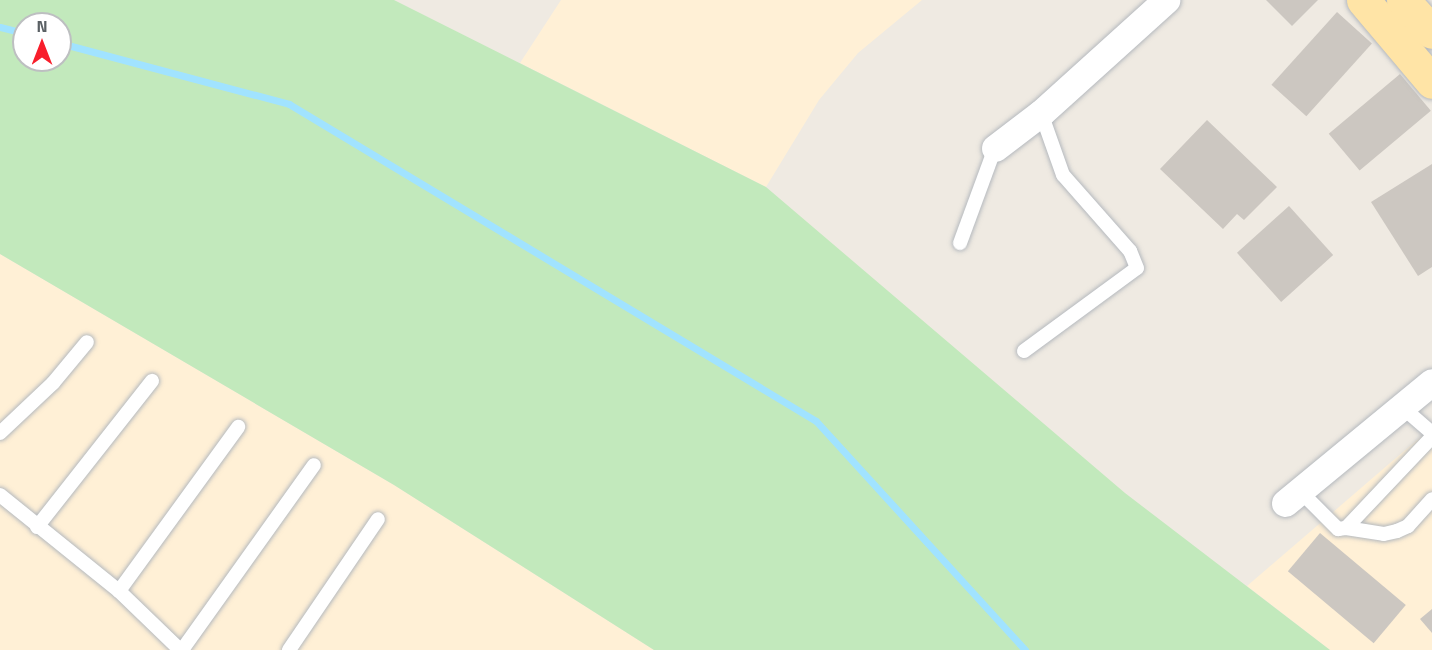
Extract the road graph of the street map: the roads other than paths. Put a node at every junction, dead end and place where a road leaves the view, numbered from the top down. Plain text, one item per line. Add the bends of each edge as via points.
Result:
1 (1166, 0) edge
2 (1363, 0) edge
3 (1403, 0) edge
4 (1432, 32) edge
5 (1432, 82) edge
6 (1041, 113) junction
7 (995, 148) joint
8 (960, 243) dead end
9 (87, 342) dead end
10 (1024, 351) dead end
11 (152, 381) dead end
12 (1432, 382) edge
13 (1402, 407) junction
14 (238, 427) dead end
15 (0, 433) edge
16 (1432, 435) edge
17 (314, 465) dead end
18 (0, 495) edge
19 (1292, 497) joint
20 (1432, 499) edge
21 (378, 519) dead end
22 (37, 527) junction
23 (1346, 528) junction
24 (118, 591) junction
25 (181, 650) edge
26 (289, 650) edge

1 - 6 street
2 - 5 main road
3 - 4 main road
6 - 7 street
6 - 10 lane via 1062,175 1130,251 1137,268 1122,275
7 - 8 lane
9 - 15 lane via 53,383
11 - 22 lane
12 - 13 street
13 - 16 lane
13 - 19 street
14 - 24 lane
16 - 23 lane
17 - 25 lane
18 - 22 lane
19 - 23 lane via 1338,529
20 - 23 lane via 1408,526 1397,531 1384,534
21 - 26 lane
22 - 24 lane
24 - 25 lane

